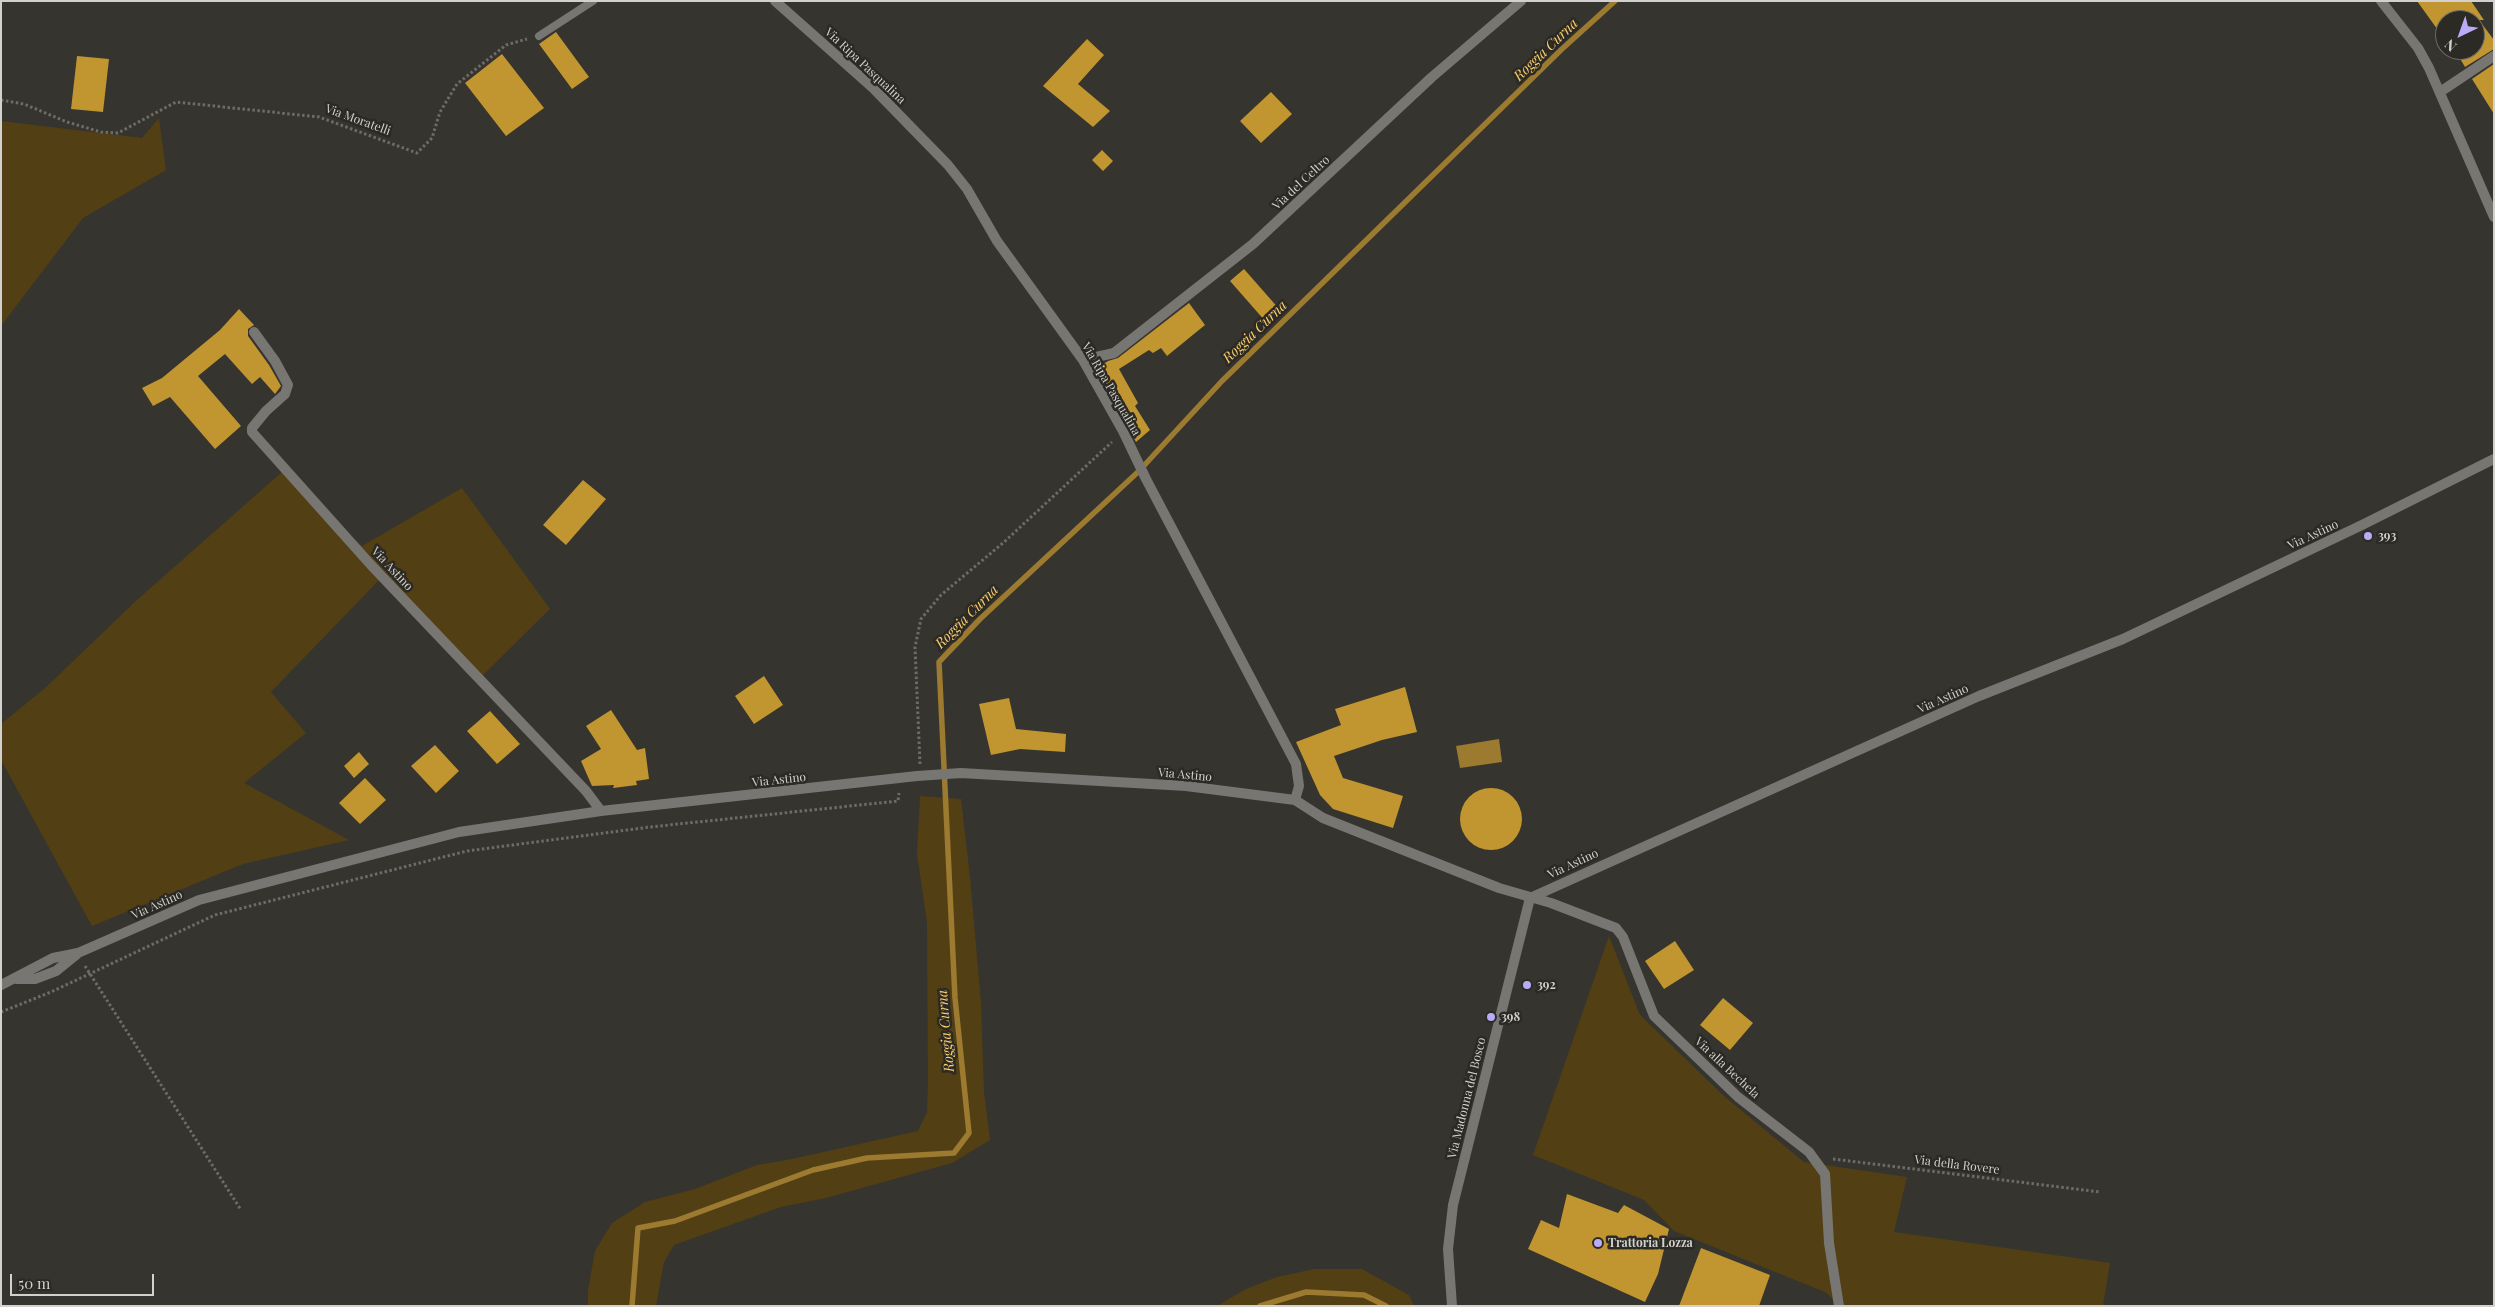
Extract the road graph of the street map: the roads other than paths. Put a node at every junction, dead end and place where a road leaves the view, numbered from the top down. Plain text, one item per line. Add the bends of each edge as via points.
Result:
1 (592, 1) edge
2 (775, 1) edge
3 (1521, 1) edge
4 (2380, 1) edge
5 (539, 36) road end
6 (2494, 56) edge
7 (2440, 92) junction
8 (2494, 217) edge
9 (254, 332) dead end
10 (1083, 360) junction
11 (2494, 459) edge
12 (1295, 800) junction
13 (601, 811) junction
14 (1530, 898) junction
15 (1, 985) edge
16 (1452, 1306) edge
17 (1839, 1306) edge

1 - 5 lane
2 - 10 street, Via Ripa Pasqualina via 873,88 948,165 967,189 997,241
3 - 10 street, Via del Celtro via 1432,77 1253,244 1114,353
4 - 7 street via 2418,48
6 - 7 street
7 - 8 street
9 - 13 street, Via Astino via 288,385 285,394 266,411 252,432 371,565 586,791
10 - 12 street, Via Ripa Pasqualina via 1296,764 1299,786
11 - 14 street, Via Astino via 2123,638 1979,696
12 - 13 street, Via Astino via 1186,786 961,774 917,776
12 - 14 street, Via Astino via 1323,818
13 - 15 street, Via Astino via 459,832 199,900 78,953 56,971 35,979 15,979
14 - 16 street, Via Madonna del Bosco via 1453,1205 1448,1249
14 - 17 street, Via alla Bechela via 1616,928 1654,1016 1738,1097 1812,1156 1825,1174 1829,1243

